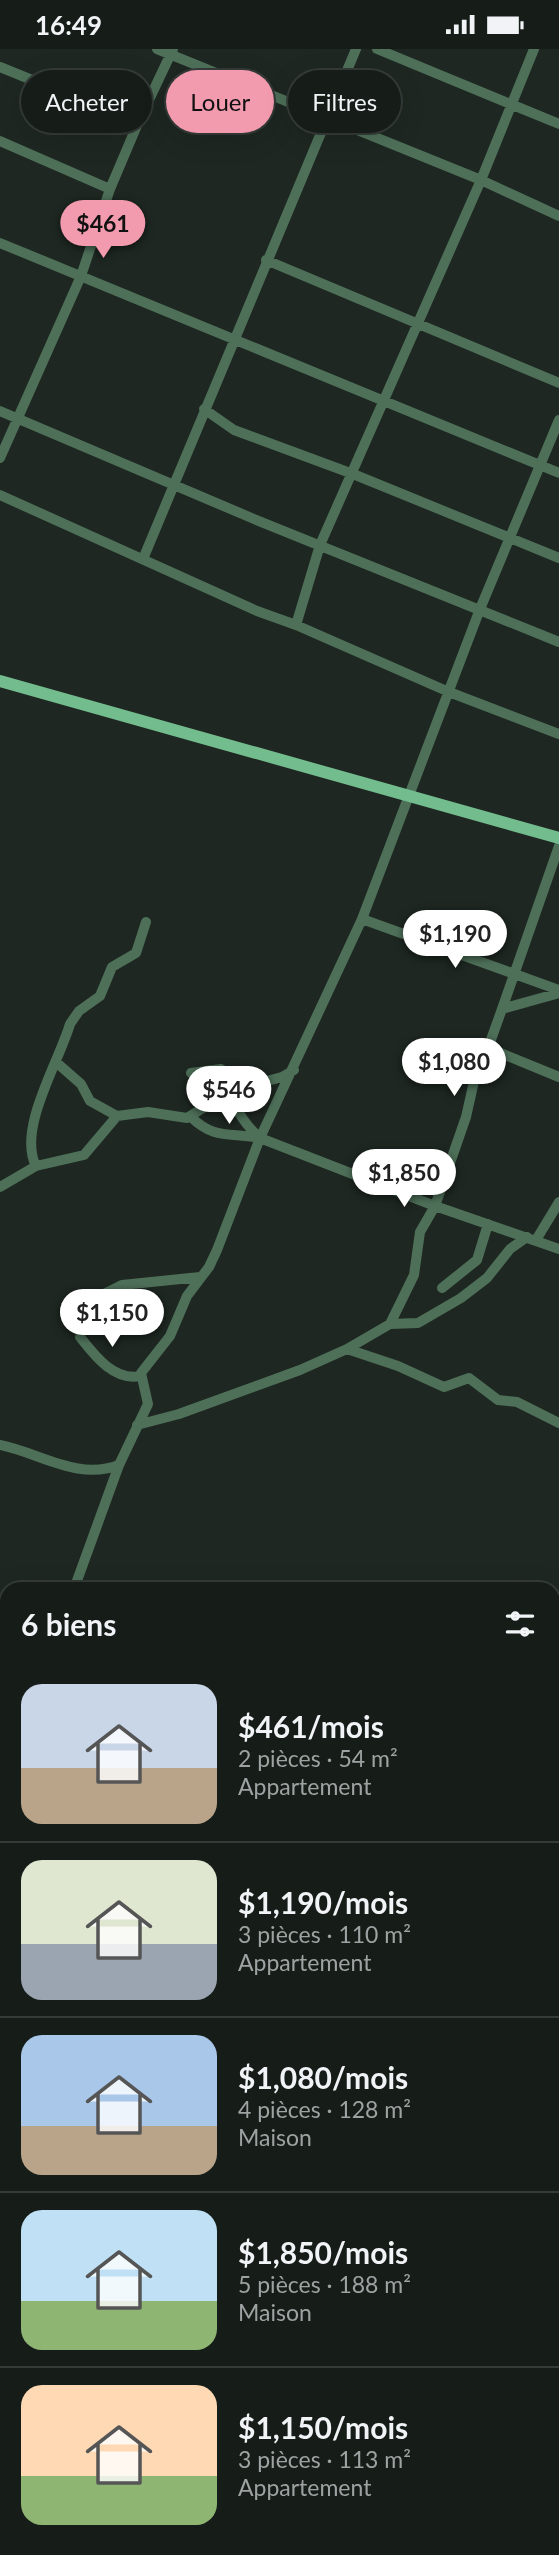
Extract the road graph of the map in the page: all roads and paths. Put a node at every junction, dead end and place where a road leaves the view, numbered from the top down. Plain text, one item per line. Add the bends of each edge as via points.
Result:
1 (158, 49) edge
2 (356, 49) edge
3 (377, 49) edge
4 (534, 49) edge
5 (172, 52) edge
6 (0, 67) edge
7 (347, 70) edge
8 (21, 76) edge
9 (152, 94) edge
10 (288, 102) edge
11 (511, 104) junction
12 (559, 124) edge
13 (134, 133) edge
14 (320, 133) edge
15 (364, 133) edge
16 (0, 141) edge
17 (481, 180) junction
18 (110, 189) junction
19 (559, 216) edge
20 (0, 243) edge
21 (266, 260) junction
22 (81, 276) junction
23 (418, 324) junction
24 (234, 338) junction
25 (559, 383) edge
26 (385, 401) junction
27 (204, 409) junction
28 (0, 411) edge
29 (20, 419) junction
30 (216, 420) junction
31 (559, 420) edge
32 (195, 430) junction
33 (0, 458) edge
34 (539, 465) junction
35 (559, 473) edge
36 (353, 474) junction
37 (172, 484) junction
38 (0, 495) edge
39 (509, 539) junction
40 (320, 545) junction
41 (559, 558) edge
42 (144, 559) junction
43 (480, 609) junction
44 (296, 625) junction
45 (559, 642) edge
46 (0, 681) edge
47 (449, 692) junction
48 (559, 734) edge
49 (410, 796) junction
50 (559, 838) edge
51 (559, 845) edge
52 (362, 919) junction
53 (146, 922) dead end
54 (512, 974) junction
55 (559, 992) edge
56 (502, 1009) junction
57 (488, 1048) junction
58 (57, 1063) junction
59 (295, 1069) junction
60 (191, 1073) dead end
61 (231, 1076) junction
62 (559, 1077) edge
63 (248, 1085) junction
64 (230, 1091) junction
65 (117, 1116) junction
66 (191, 1117) junction
67 (260, 1138) junction
68 (36, 1166) junction
69 (0, 1187) edge
70 (559, 1202) edge
71 (435, 1206) junction
72 (488, 1224) junction
73 (532, 1239) junction
74 (559, 1249) edge
75 (200, 1277) junction
76 (442, 1288) dead end
77 (104, 1294) dead end
78 (390, 1324) junction
79 (80, 1337) dead end
80 (347, 1349) junction
81 (141, 1376) junction
82 (559, 1423) edge
83 (137, 1425) junction
84 (0, 1445) edge
85 (119, 1465) junction
86 (77, 1582) edge

1 - 5 street
2 - 7 street
3 - 11 street
4 - 11 street
5 - 9 street
5 - 10 street
6 - 8 street
11 - 12 street
11 - 17 street
13 - 18 street
14 - 21 street
15 - 17 street
16 - 18 street
17 - 19 street
17 - 23 street
18 - 22 street
20 - 22 street
21 - 23 street
21 - 24 street
22 - 24 street
22 - 29 street
23 - 25 street
23 - 26 street
24 - 26 street
24 - 27 street
26 - 34 street
26 - 36 street
27 - 30 street
27 - 32 street
28 - 29 street
29 - 33 street
29 - 37 street
30 - 32 street via 203,422
30 - 36 street
31 - 34 street
32 - 37 street
34 - 35 street
34 - 39 street
36 - 39 street
36 - 40 street
37 - 40 street
37 - 42 street
38 - 42 street
39 - 41 street
39 - 43 street
40 - 43 street
40 - 44 street
42 - 44 street
43 - 45 street
43 - 47 street
44 - 47 street
46 - 49 main road
47 - 48 street
47 - 49 street
49 - 50 main road
49 - 52 street
51 - 54 street
52 - 54 street
52 - 59 street
53 - 58 street via 136,953 112,968 100,996 70,1024
54 - 55 street
54 - 56 street
55 - 56 street
56 - 57 street
57 - 62 street
57 - 71 street via 479,1059 466,1117
58 - 65 street via 81,1084 90,1101
58 - 68 street via 33,1127 30,1154
59 - 63 street
59 - 67 street
60 - 61 street via 221,1069
61 - 63 street
61 - 64 street
63 - 64 street
64 - 66 street
64 - 67 street via 237,1111
65 - 66 street via 148,1112
65 - 68 street via 84,1155
66 - 67 street via 214,1134
67 - 71 street
67 - 75 street via 217,1250
68 - 69 street
70 - 73 street
71 - 72 street
71 - 78 street via 420,1231 414,1275
72 - 73 street
72 - 76 street via 477,1260
73 - 74 street
73 - 78 street via 510,1249 487,1278 461,1298 418,1323
75 - 77 street via 122,1285
75 - 81 street via 170,1336
78 - 80 street
79 - 81 street via 115,1371 129,1378
80 - 82 street via 444,1387 469,1378 498,1400 517,1402
80 - 83 street via 179,1414
81 - 83 street via 148,1400
83 - 85 street
84 - 85 street via 25,1450 52,1464 86,1470
85 - 86 street

